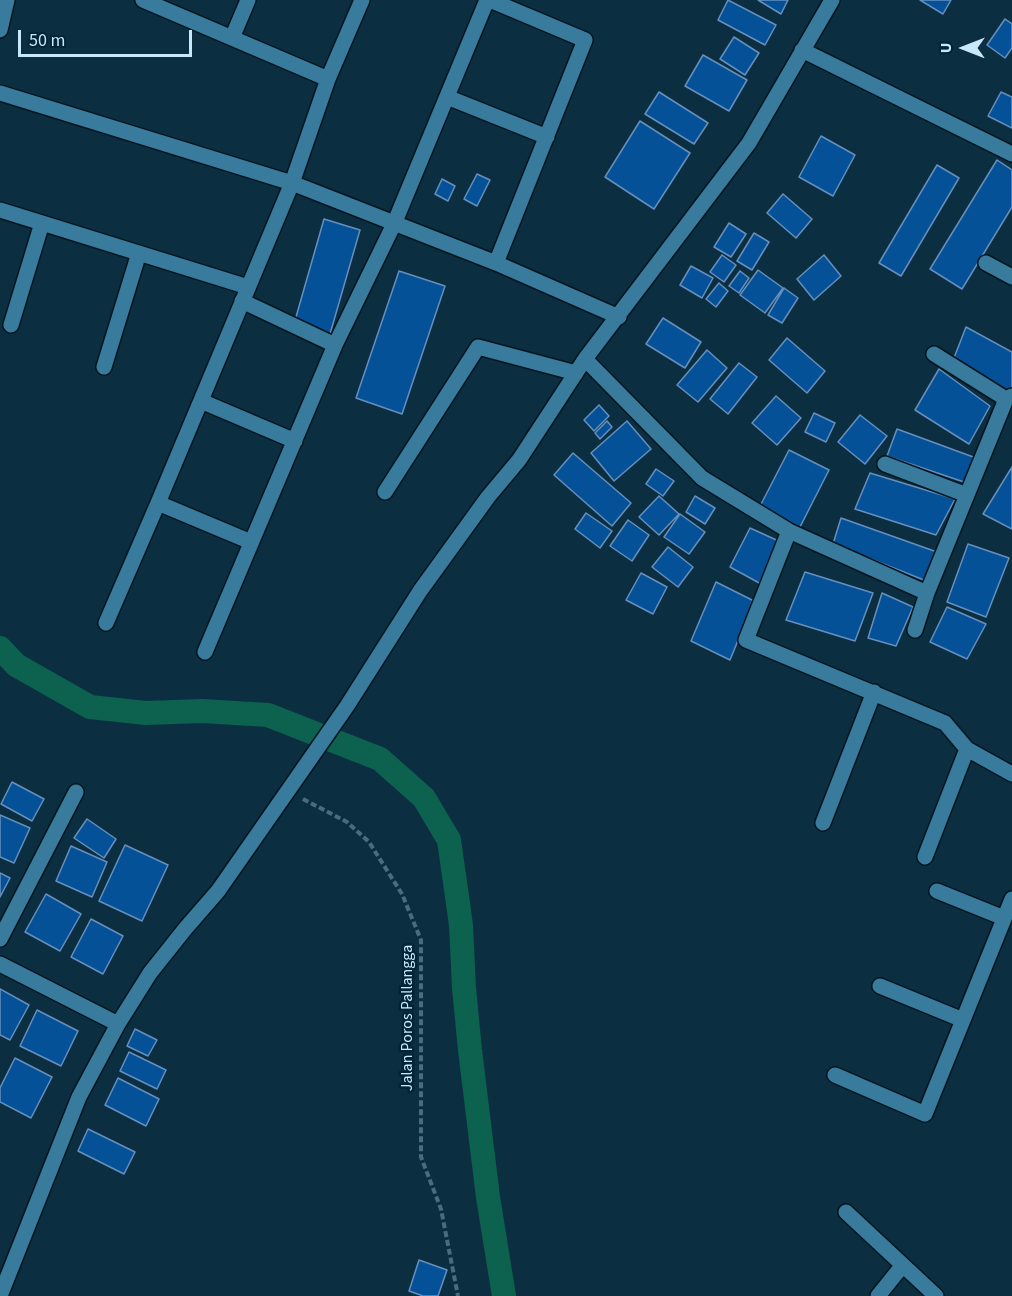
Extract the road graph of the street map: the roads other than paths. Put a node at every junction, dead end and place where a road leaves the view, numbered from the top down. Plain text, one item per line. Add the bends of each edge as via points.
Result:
1 (7, 0) edge
2 (143, 0) edge
3 (248, 0) edge
4 (362, 0) edge
5 (489, 0) edge
6 (832, 0) edge
7 (0, 30) edge
8 (232, 38) junction
9 (802, 50) junction
10 (328, 79) junction
11 (0, 93) edge
12 (447, 97) junction
13 (547, 137) junction
14 (1012, 154) edge
15 (292, 183) junction
16 (0, 210) edge
17 (42, 223) junction
18 (394, 224) junction
19 (139, 253) junction
20 (496, 263) junction
21 (986, 263) dead end
22 (1012, 277) edge
23 (245, 294) junction
24 (619, 316) junction
25 (11, 325) dead end
26 (335, 345) junction
27 (934, 354) dead end
28 (585, 359) junction
29 (104, 367) dead end
30 (576, 373) junction
31 (1009, 398) edge
32 (201, 401) junction
33 (294, 441) junction
34 (885, 464) dead end
35 (385, 492) dead end
36 (967, 495) junction
37 (158, 503) junction
38 (789, 531) junction
39 (251, 542) junction
40 (927, 593) junction
41 (106, 623) dead end
42 (915, 630) dead end
43 (206, 651) dead end
44 (874, 692) junction
45 (967, 749) junction
46 (1012, 774) edge
47 (76, 792) dead end
48 (823, 824) dead end
49 (925, 857) dead end
50 (937, 891) dead end
51 (1012, 899) edge
52 (1004, 918) junction
53 (0, 939) edge
54 (0, 964) edge
55 (880, 986) dead end
56 (963, 1020) junction
57 (118, 1024) junction
58 (835, 1075) dead end
59 (846, 1212) dead end
60 (903, 1265) junction
61 (0, 1296) edge
62 (878, 1296) edge
63 (936, 1296) edge

1 - 7 street
2 - 8 street
3 - 8 street
4 - 10 street
5 - 12 street
5 - 13 street via 585,40
6 - 9 street
8 - 10 street
9 - 14 street
9 - 24 street via 748,143
10 - 15 street
11 - 15 street
12 - 13 street
12 - 18 street
13 - 20 street
15 - 18 street
15 - 23 street
16 - 17 street
17 - 19 street
17 - 25 street
18 - 20 street
18 - 26 street
19 - 23 street
19 - 29 street
20 - 24 street
21 - 22 street
23 - 26 street
23 - 32 street
24 - 28 street
26 - 33 street
27 - 31 street
28 - 30 street
28 - 38 street via 702,478
30 - 35 street via 478,347
30 - 57 street via 519,460 420,591 289,792 218,891 150,973
31 - 36 street
32 - 33 street
32 - 37 street
33 - 39 street
34 - 36 street
36 - 40 street
37 - 39 street
37 - 41 street
38 - 40 street
38 - 44 street via 746,640
39 - 43 street
40 - 42 street
44 - 45 street via 945,723
44 - 48 street
45 - 46 street
45 - 49 street
47 - 53 street
50 - 52 street
51 - 52 street
52 - 56 street
54 - 57 street
55 - 56 street
56 - 58 street via 925,1114
57 - 61 street via 80,1097
59 - 60 street
60 - 62 street
60 - 63 street

